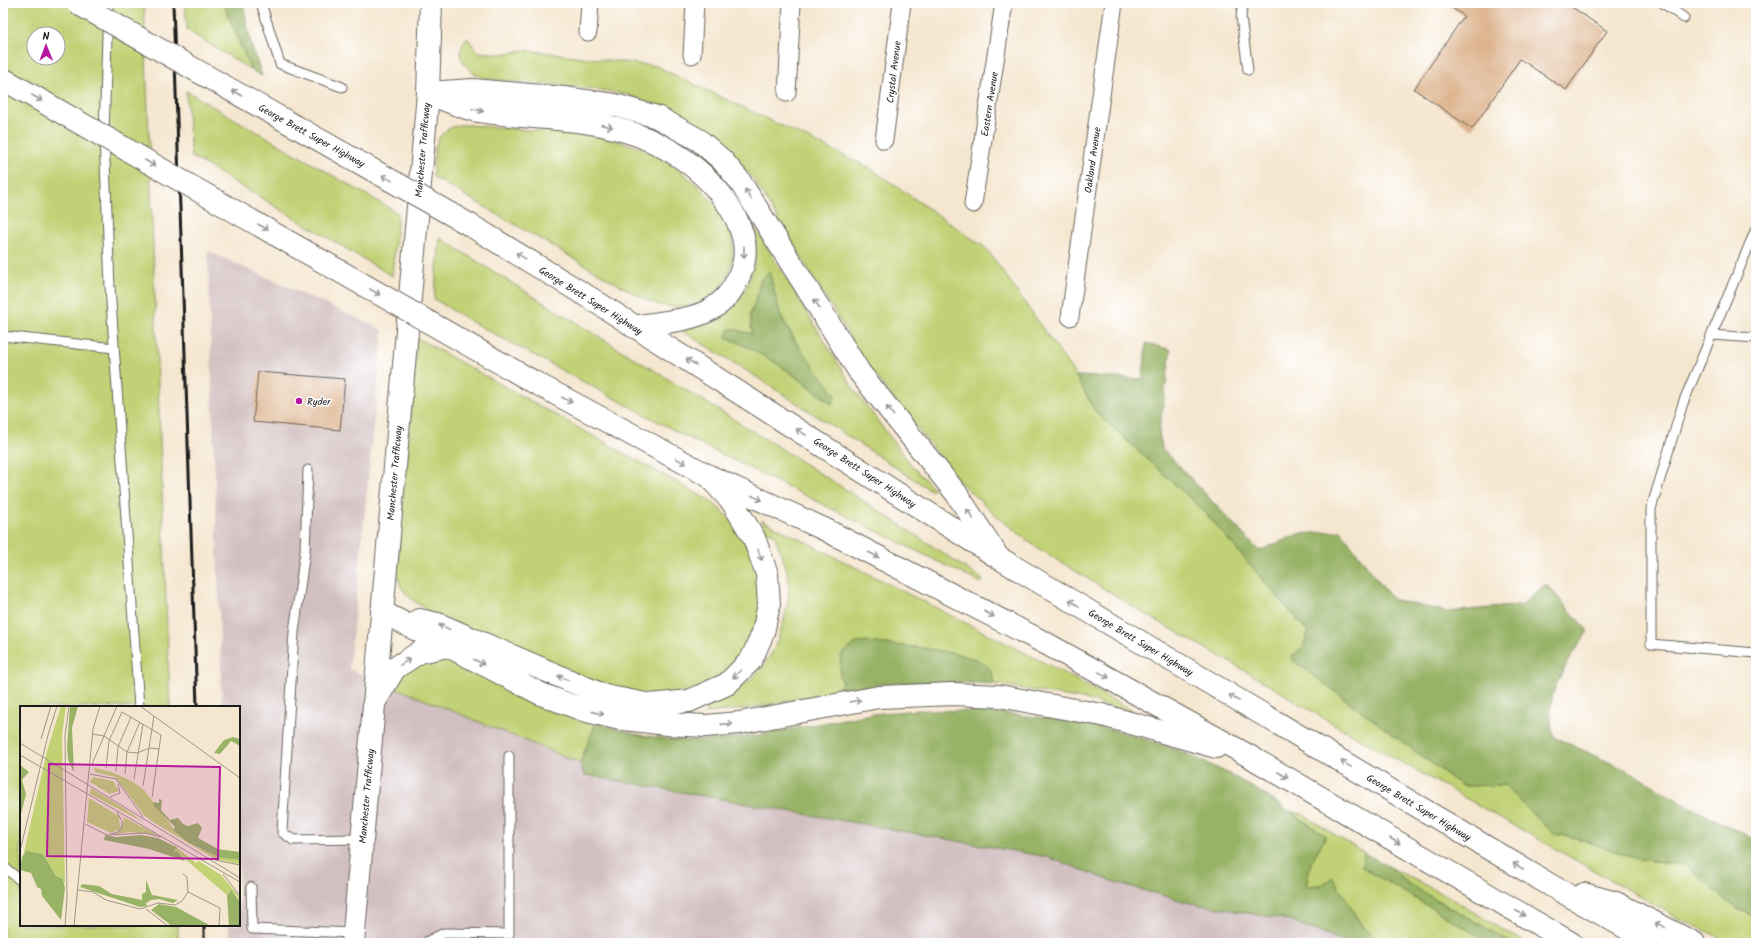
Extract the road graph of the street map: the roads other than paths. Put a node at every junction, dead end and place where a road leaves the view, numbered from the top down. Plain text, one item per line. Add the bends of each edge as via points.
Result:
1 (77, 3) edge
2 (108, 3) edge
3 (262, 3) edge
4 (590, 3) edge
5 (695, 3) edge
6 (792, 3) edge
7 (902, 3) edge
8 (1004, 3) edge
9 (1114, 3) edge
10 (1243, 3) edge
11 (1663, 3) edge
12 (434, 8) edge
13 (1684, 18) dead end
14 (588, 32) dead end
15 (692, 55) dead end
16 (1248, 70) dead end
17 (3, 79) edge
18 (342, 87) dead end
19 (787, 93) dead end
20 (428, 94) junction
21 (884, 140) dead end
22 (974, 204) dead end
23 (1756, 229) edge
24 (1070, 317) dead end
25 (634, 327) junction
26 (1711, 335) junction
27 (3, 336) edge
28 (1756, 338) edge
29 (114, 348) junction
30 (308, 470) dead end
31 (709, 476) junction
32 (999, 558) junction
33 (382, 612) junction
34 (448, 646) junction
35 (1756, 653) edge
36 (374, 703) junction
37 (139, 706) edge
38 (509, 756) dead end
39 (1249, 756) junction
40 (362, 839) junction
41 (3, 866) edge
42 (20, 880) edge
43 (1552, 886) junction
44 (251, 888) dead end
45 (353, 938) edge
46 (427, 943) edge
47 (1571, 943) edge
48 (1652, 943) edge
49 (1694, 943) edge

25 -> 1 main road, George Brett Super Highway, bridge via 470,225
2 - 29 lane via 104,136
3 - 18 lane via 280,64
4 - 14 street
5 - 15 street
6 - 19 street
7 - 21 street, Crystal Avenue
8 - 22 street, Eastern Avenue
9 - 24 street, Oakland Avenue
10 - 16 lane via 1241,17
11 - 13 lane
12 - 20 main road, Manchester Trafficway
17 -> 31 main road, bridge via 532,382
20 -> 25 main road via 477,111 602,124 632,132 685,159 720,192 736,216 744,239 745,258 738,281 724,301 700,316
32 -> 20 main road via 956,493 860,373 739,180 722,160 699,140 657,117 615,105 473,90
20 - 33 main road, Manchester Trafficway
23 - 26 lane
32 -> 25 main road, George Brett Super Highway
26 - 28 lane
26 - 35 lane via 1683,403 1651,509 1651,644
27 - 29 lane
29 - 37 lane
30 - 40 lane via 305,551 294,632 282,832 293,840
31 -> 33 main road via 733,504 754,538 767,574 769,604 763,632 751,660 726,684 689,701 651,705 605,696 438,624
31 -> 39 main road via 826,530 1040,640
43 -> 32 main road, George Brett Super Highway
33 - 34 main road
33 - 36 main road, Manchester Trafficway
36 -> 34 main road via 395,668 420,652
34 -> 39 main road via 541,694 583,710 616,718 706,726 739,724 879,697 953,694 999,696 1102,715
36 - 40 main road, Manchester Trafficway
38 - 46 lane via 509,934 444,933
39 -> 47 main road
40 - 45 main road, Manchester Trafficway
41 - 42 lane
43 - 48 main road, George Brett Super Highway
49 -> 43 main road via 1616,903
44 - 45 lane via 252,929

